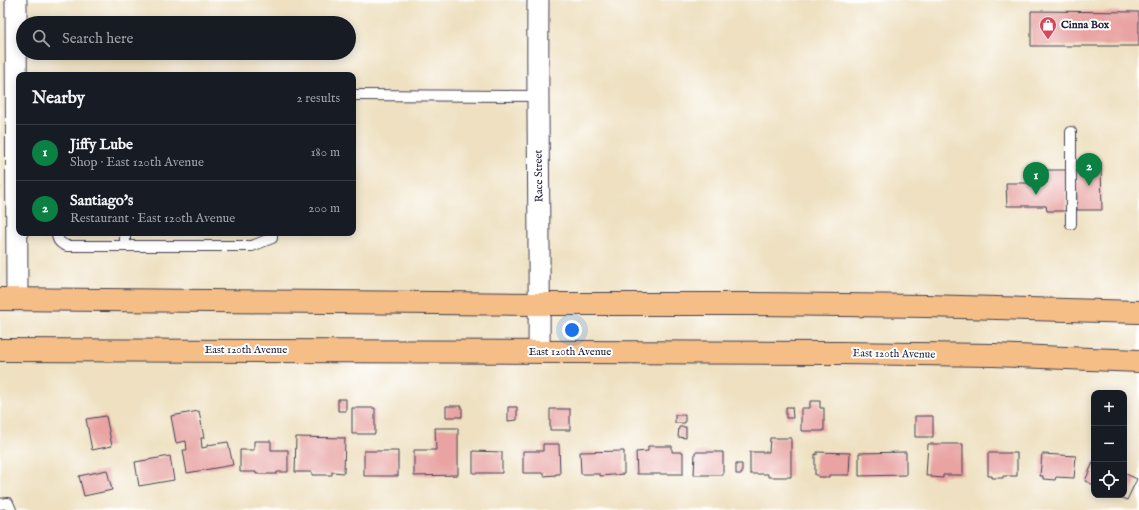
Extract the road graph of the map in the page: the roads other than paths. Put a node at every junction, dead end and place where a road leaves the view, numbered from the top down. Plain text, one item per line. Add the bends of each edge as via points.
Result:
1 (16, 0) edge
2 (538, 0) edge
3 (16, 16) edge
4 (17, 60) edge
5 (17, 72) edge
6 (356, 95) edge
7 (538, 96) junction
8 (16, 120) edge
9 (1071, 132) dead end
10 (1071, 224) dead end
11 (57, 236) edge
12 (125, 236) edge
13 (272, 236) edge
14 (125, 246) junction
15 (9, 299) edge
16 (540, 304) junction
17 (1139, 312) edge
18 (0, 350) edge
19 (540, 351) junction
20 (1139, 361) edge
21 (0, 504) edge
22 (12, 510) edge

1 - 3 street
2 - 7 street, Race Street
4 - 5 street
6 - 7 lane
7 - 16 street, Race Street
8 - 15 street
9 - 10 lane
11 - 14 lane via 58,241 67,246
12 - 14 lane
13 - 14 lane via 252,246
15 - 16 main road
16 - 17 main road via 910,306
16 - 19 street, Race Street
18 - 19 main road, East 120th Avenue
19 - 20 main road, East 120th Avenue via 994,355
21 - 22 lane via 8,503

